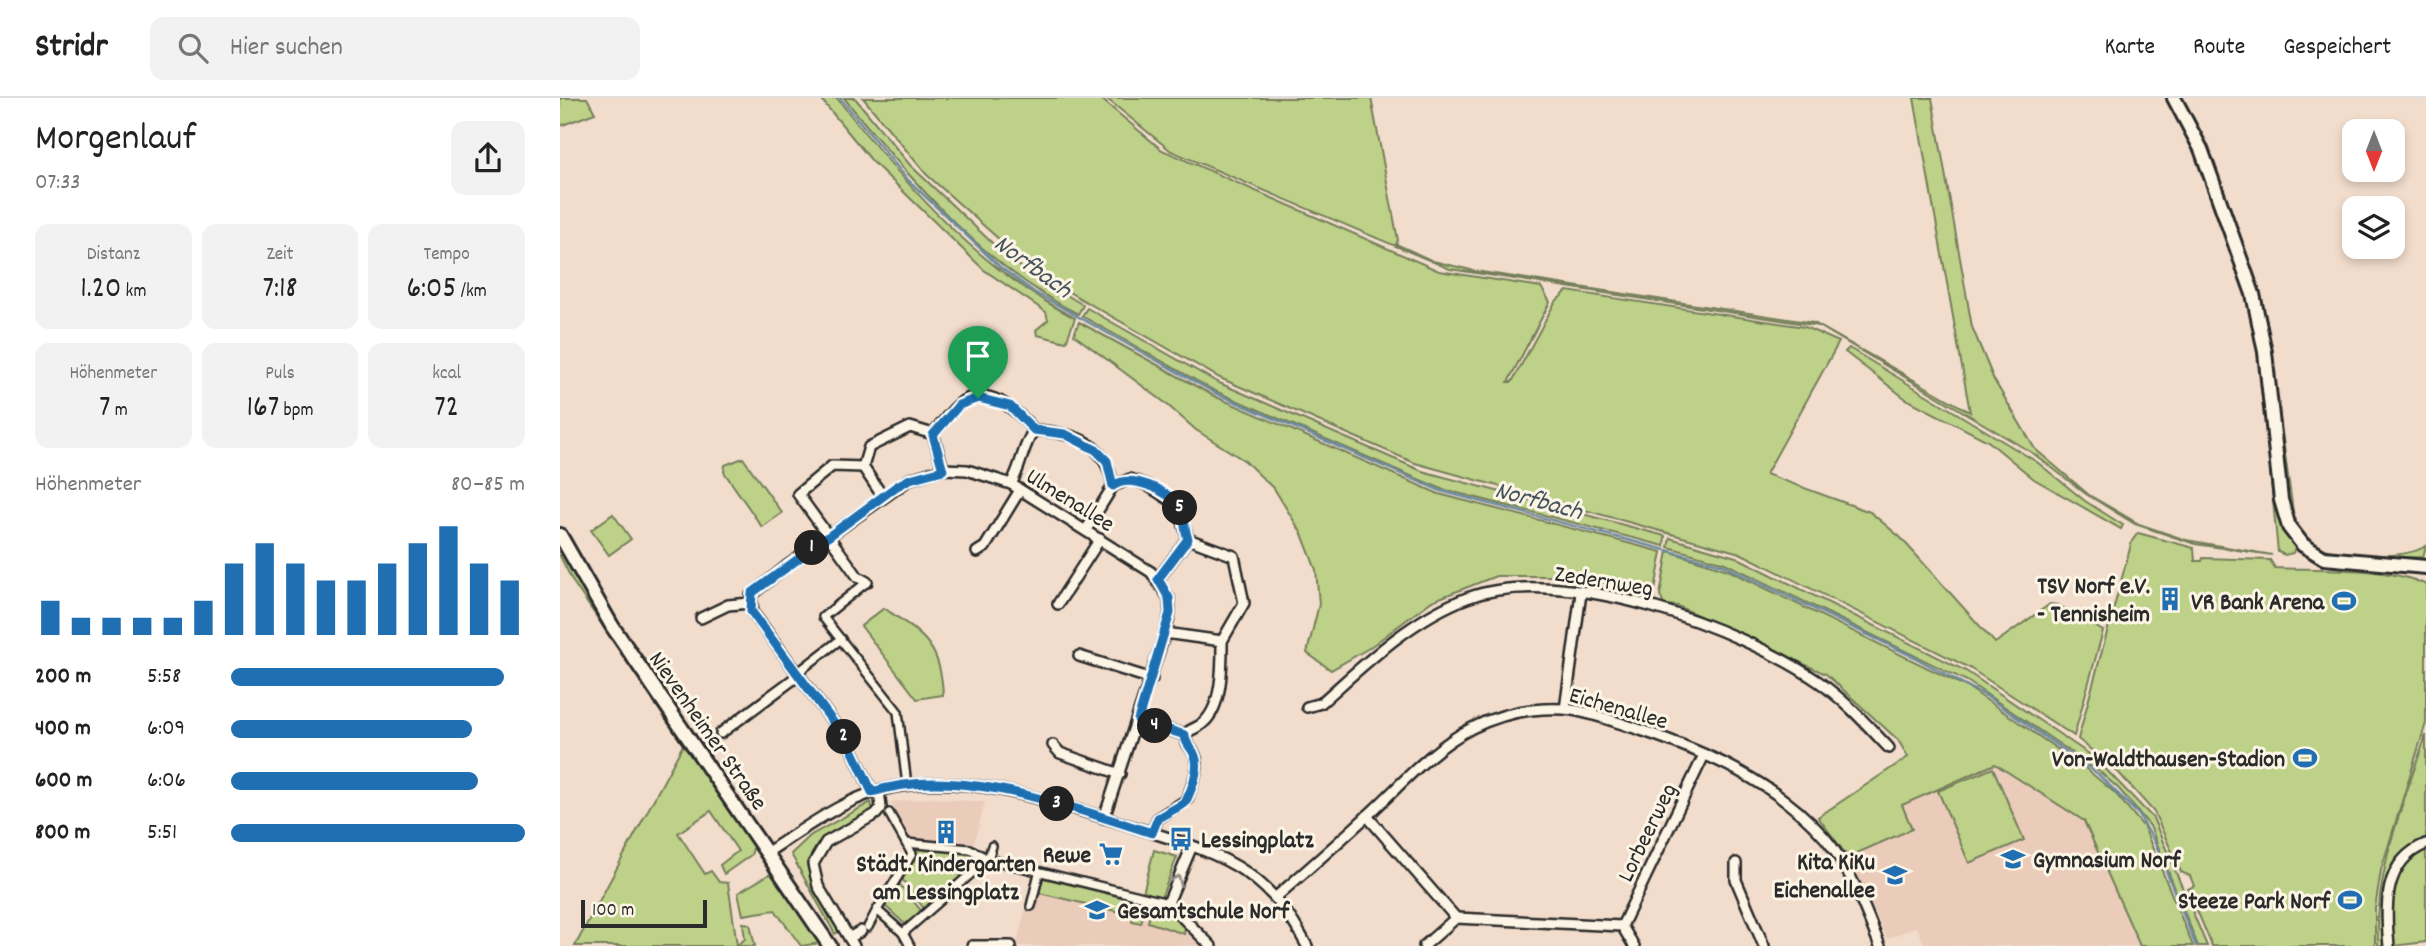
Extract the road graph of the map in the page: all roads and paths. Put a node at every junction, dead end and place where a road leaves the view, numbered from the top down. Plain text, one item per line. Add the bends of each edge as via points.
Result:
1 (2174, 98) edge
2 (1034, 430) junction
3 (933, 435) junction
4 (863, 467) junction
5 (943, 470) junction
6 (1011, 484) junction
7 (1113, 486) junction
8 (1020, 490) junction
9 (883, 497) junction
10 (1086, 530) junction
11 (560, 535) edge
12 (829, 537) junction
13 (1100, 539) junction
14 (1188, 539) junction
15 (976, 552) dead end
16 (2426, 561) edge
17 (2407, 566) junction
18 (2426, 567) edge
19 (1158, 579) junction
20 (867, 582) joint
21 (1581, 593) junction
22 (750, 603) junction
23 (1058, 604) dead end
24 (701, 618) dead end
25 (1166, 633) junction
26 (841, 639) junction
27 (1222, 641) junction
28 (1079, 656) dead end
29 (798, 674) junction
30 (1152, 679) junction
31 (1307, 707) dead end
32 (1565, 709) junction
33 (1138, 720) junction
34 (721, 733) dead end
35 (1185, 735) junction
36 (1053, 745) dead end
37 (1889, 748) dead end
38 (1704, 755) junction
39 (1120, 774) junction
40 (907, 785) junction
41 (875, 791) junction
42 (885, 811) junction
43 (1367, 816) junction
44 (1104, 818) junction
45 (1152, 833) junction
46 (906, 843) junction
47 (2426, 844) edge
48 (992, 846) dead end
49 (1192, 846) junction
50 (768, 852) junction
51 (988, 859) junction
52 (1736, 863) dead end
53 (1039, 873) junction
54 (1276, 897) junction
55 (1168, 903) junction
56 (1031, 906) dead end
57 (877, 910) junction
58 (1456, 918) junction
59 (1622, 926) junction
60 (864, 928) joint
61 (903, 933) junction
62 (851, 942) edge
63 (830, 946) edge
64 (910, 946) edge
65 (972, 946) edge
66 (1011, 946) edge
67 (1211, 946) edge
68 (1307, 946) edge
69 (1424, 946) edge
70 (1634, 946) edge
71 (1764, 946) edge
72 (1880, 946) edge
73 (2389, 946) edge

1 - 17 street via 2196,138 2227,218 2260,322 2281,500 2289,527 2303,545 2324,558
2 - 3 street via 1010,406 978,398 959,405
2 - 6 street
2 - 7 street via 1065,434 1096,450 1107,461
3 - 4 street via 917,427 904,428 869,447
3 - 5 street
4 - 9 street
4 - 12 street via 832,466 799,492
5 - 6 street, Ulmenallee via 988,474
5 - 9 street, Ulmenallee via 910,479
6 - 8 street, Ulmenallee
7 - 10 street
7 - 14 street via 1133,480 1172,500 1182,511
8 - 10 street, Ulmenallee
8 - 15 street via 985,547
9 - 12 street, Ulmenallee
10 - 13 street, Ulmenallee
11 - 50 street, Nievenheimer Straße via 607,618
12 - 20 street via 858,577
12 - 22 street, Ulmenallee via 758,587
13 - 19 street, Ulmenallee
13 - 23 street
14 - 19 street
14 - 27 street via 1229,553 1236,560 1244,603
16 - 17 street
17 - 18 street
19 - 25 street via 1171,606
20 - 26 street via 823,617
21 - 31 street, Zedernweg via 1520,588 1467,598 1408,631 1321,703
21 - 32 street
21 - 37 street, Zedernweg via 1657,608 1742,639 1831,691
22 - 24 street via 728,605
22 - 29 street
25 - 27 street
25 - 30 street
26 - 29 street
26 - 40 street via 898,712
27 - 35 street via 1224,666 1210,713
28 - 30 street
29 - 34 street
29 - 41 street via 850,745
30 - 33 street
32 - 38 street, Eichenallee via 1612,720
32 - 43 street, Eichenallee via 1519,710 1471,728 1430,758
33 - 35 street
33 - 39 street
35 - 45 street via 1196,765 1187,800 1158,818
36 - 39 street via 1060,753
38 - 59 street, Lorbeerweg
38 - 72 street, Eichenallee via 1769,788 1827,841
39 - 44 street
40 - 41 street
40 - 44 street via 1006,791
41 - 42 street
41 - 50 street
42 - 46 street
42 - 62 street via 828,840 814,861 818,886
43 - 54 street, Eichenallee
43 - 58 street
44 - 45 street
45 - 49 street
46 - 51 street via 970,849
46 - 57 street via 912,854
47 - 73 street via 2403,859 2392,876 2387,905
48 - 51 street
49 - 54 street via 1244,871
55 -> 49 street
50 - 63 street, Nievenheimer Straße
51 - 53 street
51 - 61 street
52 - 71 street via 1736,880
53 - 55 street
53 - 56 street
54 - 68 street
55 - 67 street
57 - 60 street
57 - 61 street
58 - 59 street
58 - 69 street
59 - 70 street
60 - 62 street
61 - 64 street
65 - 66 street

